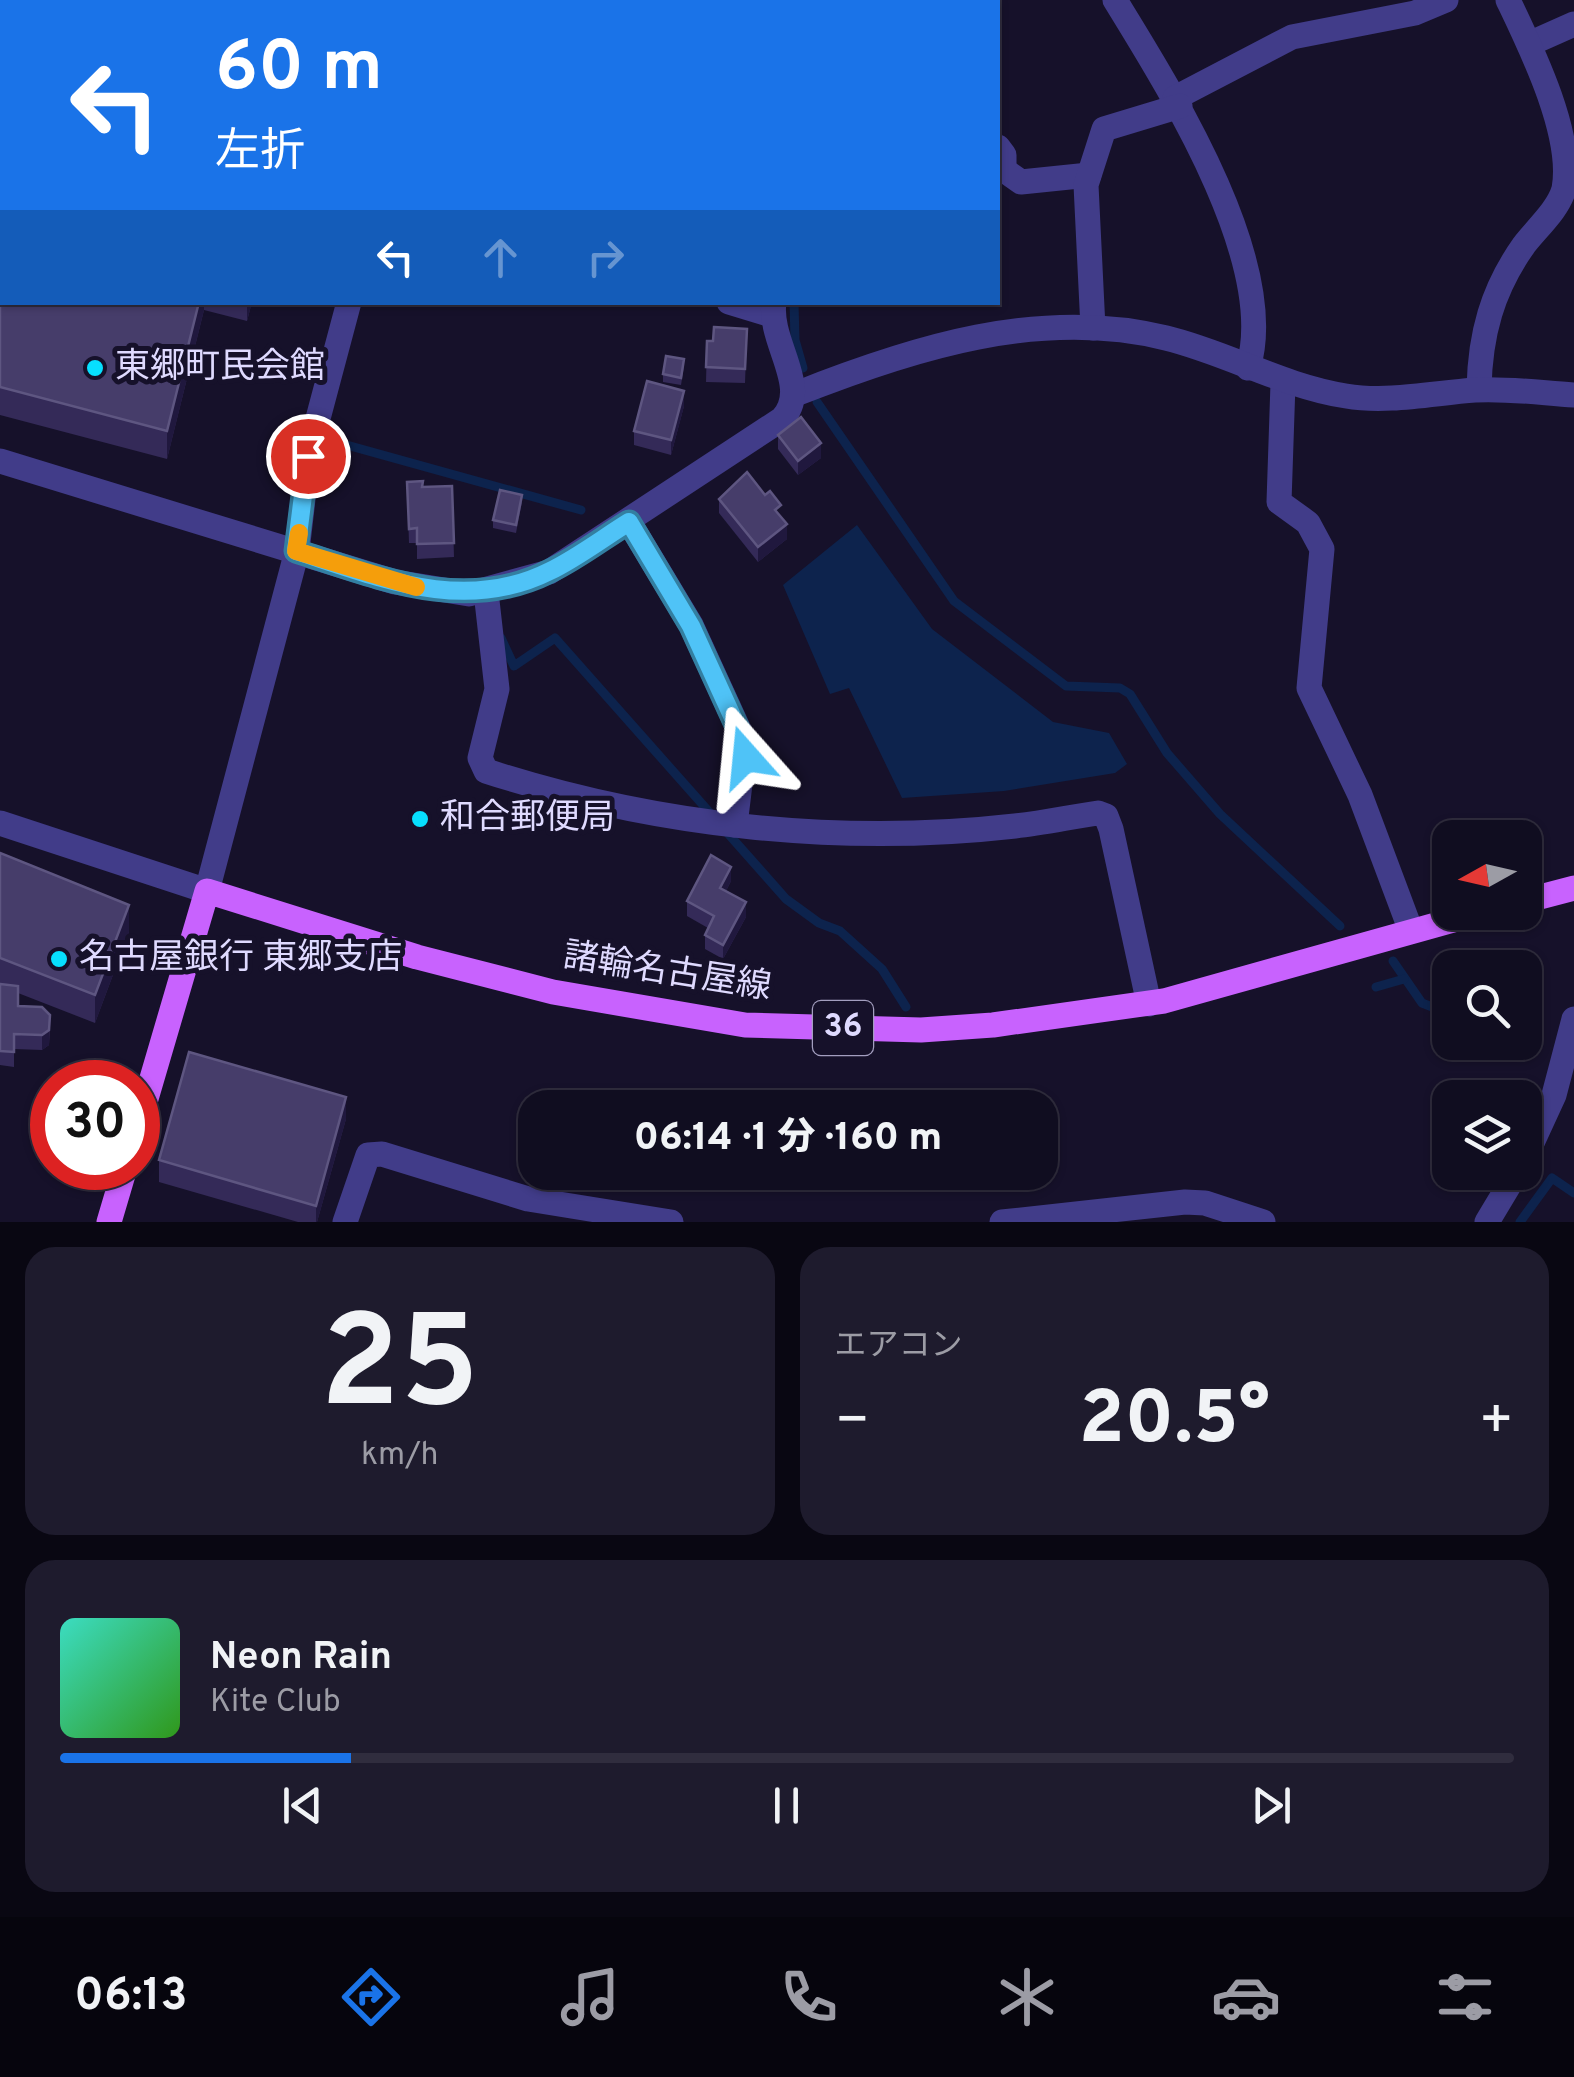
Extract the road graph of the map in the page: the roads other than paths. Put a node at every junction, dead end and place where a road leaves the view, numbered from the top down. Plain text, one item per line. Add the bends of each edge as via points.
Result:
1 (1114, 0) edge
2 (1446, 0) edge
3 (1508, 0) edge
4 (1574, 24) edge
5 (1530, 44) junction
6 (1178, 102) junction
7 (1000, 149) edge
8 (1089, 175) junction
9 (348, 305) edge
10 (747, 305) edge
11 (773, 309) edge
12 (1093, 328) junction
13 (1248, 368) junction
14 (1283, 383) junction
15 (1479, 389) junction
16 (796, 394) junction
17 (1574, 395) edge
18 (0, 461) edge
19 (629, 522) junction
20 (296, 551) junction
21 (486, 592) junction
22 (0, 823) edge
23 (735, 825) junction
24 (1574, 888) edge
25 (207, 892) junction
26 (1542, 896) edge
27 (1432, 926) edge
28 (1412, 931) junction
29 (1148, 1004) junction
30 (1574, 1018) edge
31 (157, 1060) edge
32 (1542, 1121) edge
33 (118, 1190) edge
34 (1506, 1190) edge
35 (525, 1210) edge
36 (1074, 1219) edge
37 (1250, 1219) edge
38 (109, 1222) edge
39 (345, 1222) edge
40 (671, 1222) edge
41 (1002, 1222) edge
42 (1487, 1222) edge

1 - 6 street
2 - 6 street via 1415,13 1292,36
3 - 5 street
4 - 5 street
5 - 15 street via 1555,109 1567,172 1558,202 1489,309
6 - 8 street via 1104,130
6 - 13 street via 1230,215 1256,344
7 - 8 street via 1004,170 1021,182
8 - 12 street
9 - 20 street via 308,456
10 - 11 street
11 - 16 street
12 - 13 street via 1167,338
12 - 16 street via 932,344
13 - 14 street
14 - 15 street via 1350,397
14 - 28 street via 1280,502 1308,522 1322,549 1310,688
15 - 17 street
16 - 19 street via 782,419
18 - 20 street
19 - 21 street via 550,572
19 - 23 street via 691,626 744,742
20 - 21 street via 395,582
20 - 25 street
21 - 23 street via 497,688 480,758 486,771 651,814
22 - 25 street
23 - 29 street via 920,833 1106,816
24 - 26 main road
25 - 29 main road, 諸輪名古屋線 / 36 via 490,978 744,1025 921,1030
25 - 31 main road
27 - 28 main road, 諸輪名古屋線 / 36
28 - 29 main road, 諸輪名古屋線 / 36
30 - 32 street
33 - 38 main road
34 - 42 street
35 - 39 street via 368,1154
35 - 40 street
36 - 37 street via 1206,1202
36 - 41 street

